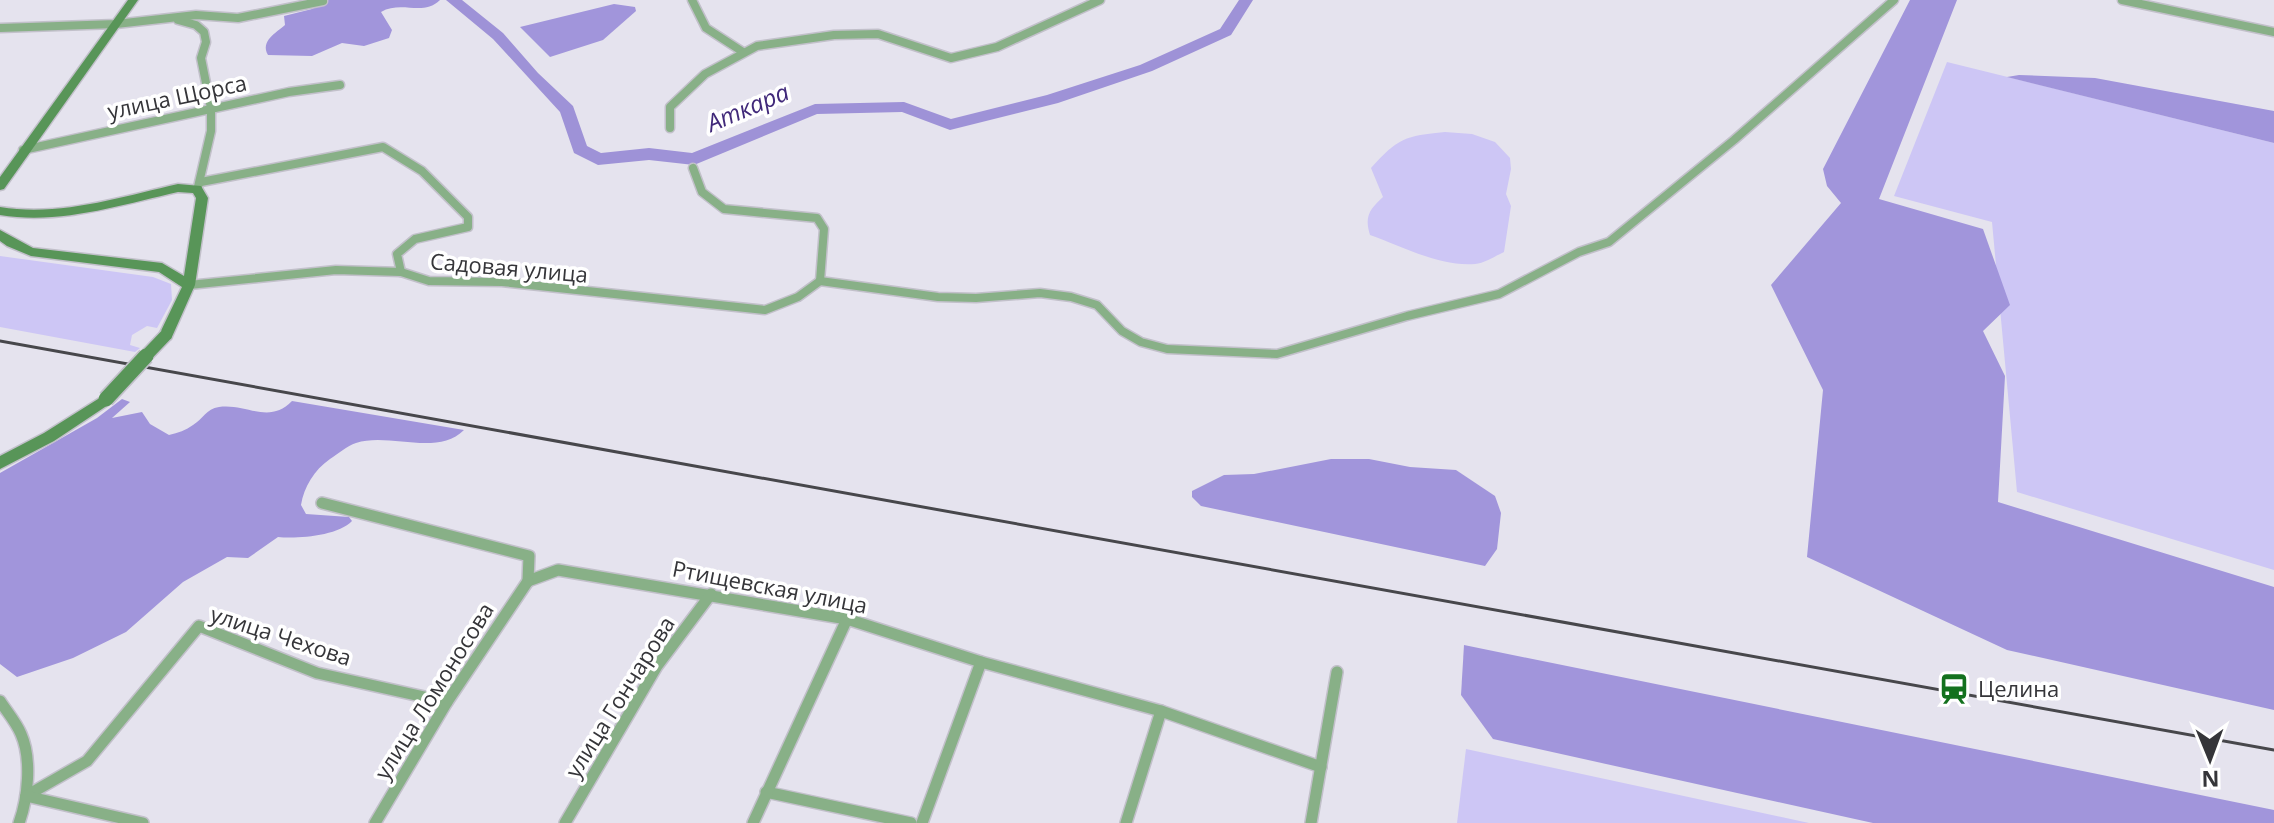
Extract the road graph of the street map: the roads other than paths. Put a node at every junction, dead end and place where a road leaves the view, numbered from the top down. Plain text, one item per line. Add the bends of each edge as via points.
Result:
1 (133, 0) edge
2 (692, 0) edge
3 (1100, 0) edge
4 (1894, 0) edge
5 (2122, 0) edge
6 (323, 1) edge
7 (175, 19) junction
8 (116, 24) junction
9 (0, 28) edge
10 (2274, 32) edge
11 (743, 52) junction
12 (340, 85) dead end
13 (211, 108) junction
14 (670, 128) dead end
15 (23, 150) junction
16 (693, 168) dead end
17 (199, 185) junction
18 (0, 186) edge
19 (0, 211) edge
20 (0, 234) edge
21 (401, 272) junction
22 (820, 281) junction
23 (189, 285) junction
24 (0, 463) edge
25 (322, 503) dead end
26 (528, 581) junction
27 (711, 594) junction
28 (847, 619) junction
29 (981, 662) junction
30 (1337, 672) dead end
31 (0, 701) edge
32 (447, 702) junction
33 (1161, 711) junction
34 (1321, 767) junction
35 (766, 792) junction
36 (26, 796) junction
37 (19, 823) edge
38 (143, 823) edge
39 (375, 823) edge
40 (565, 823) edge
41 (753, 823) edge
42 (911, 823) edge
43 (922, 823) edge
44 (1126, 823) edge
45 (1311, 823) edge

1 - 8 street
2 - 11 street via 706,28
3 - 11 street via 997,47 951,58 878,34 834,35
4 - 22 street via 1609,242 1499,294 1277,354 1167,349 1141,342 1097,305 1071,297 938,297
5 - 10 street
6 - 7 street via 238,18
7 - 8 street
7 - 13 street via 204,32 201,58
8 - 9 street
8 - 15 street
11 - 14 street via 705,74 670,107
12 - 13 street, улица Щорса
13 - 15 street, улица Щорса
13 - 17 street
15 - 18 street
16 - 22 street via 702,192 724,209 817,218 824,229
17 - 19 street via 45,215 21,217
17 - 21 street via 383,147 422,171 468,217 468,227 415,239 397,254
17 - 23 street via 202,198
20 - 23 street via 31,252 162,268
21 - 22 street, Садовая улица via 429,281 502,282 765,310
21 - 23 street, Садовая улица via 336,270
23 - 24 street, bridge via 166,335 106,399
25 - 26 street via 529,556
26 - 27 street, Ртищевская улица via 558,570
26 - 32 street, улица Ломоносова
27 - 28 street, Ртищевская улица
27 - 40 street, улица Гончарова via 657,666
28 - 29 street, Ртищевская улица
28 - 35 street
29 - 33 street, Ртищевская улица
29 - 43 street
30 - 34 street
31 - 36 street via 22,736
32 - 36 street, улица Чехова via 317,673 199,626 87,761
32 - 39 street, улица Ломоносова
33 - 34 street, Ртищевская улица
33 - 44 street
34 - 45 street
35 - 41 street
35 - 42 street
36 - 37 street
36 - 38 street

